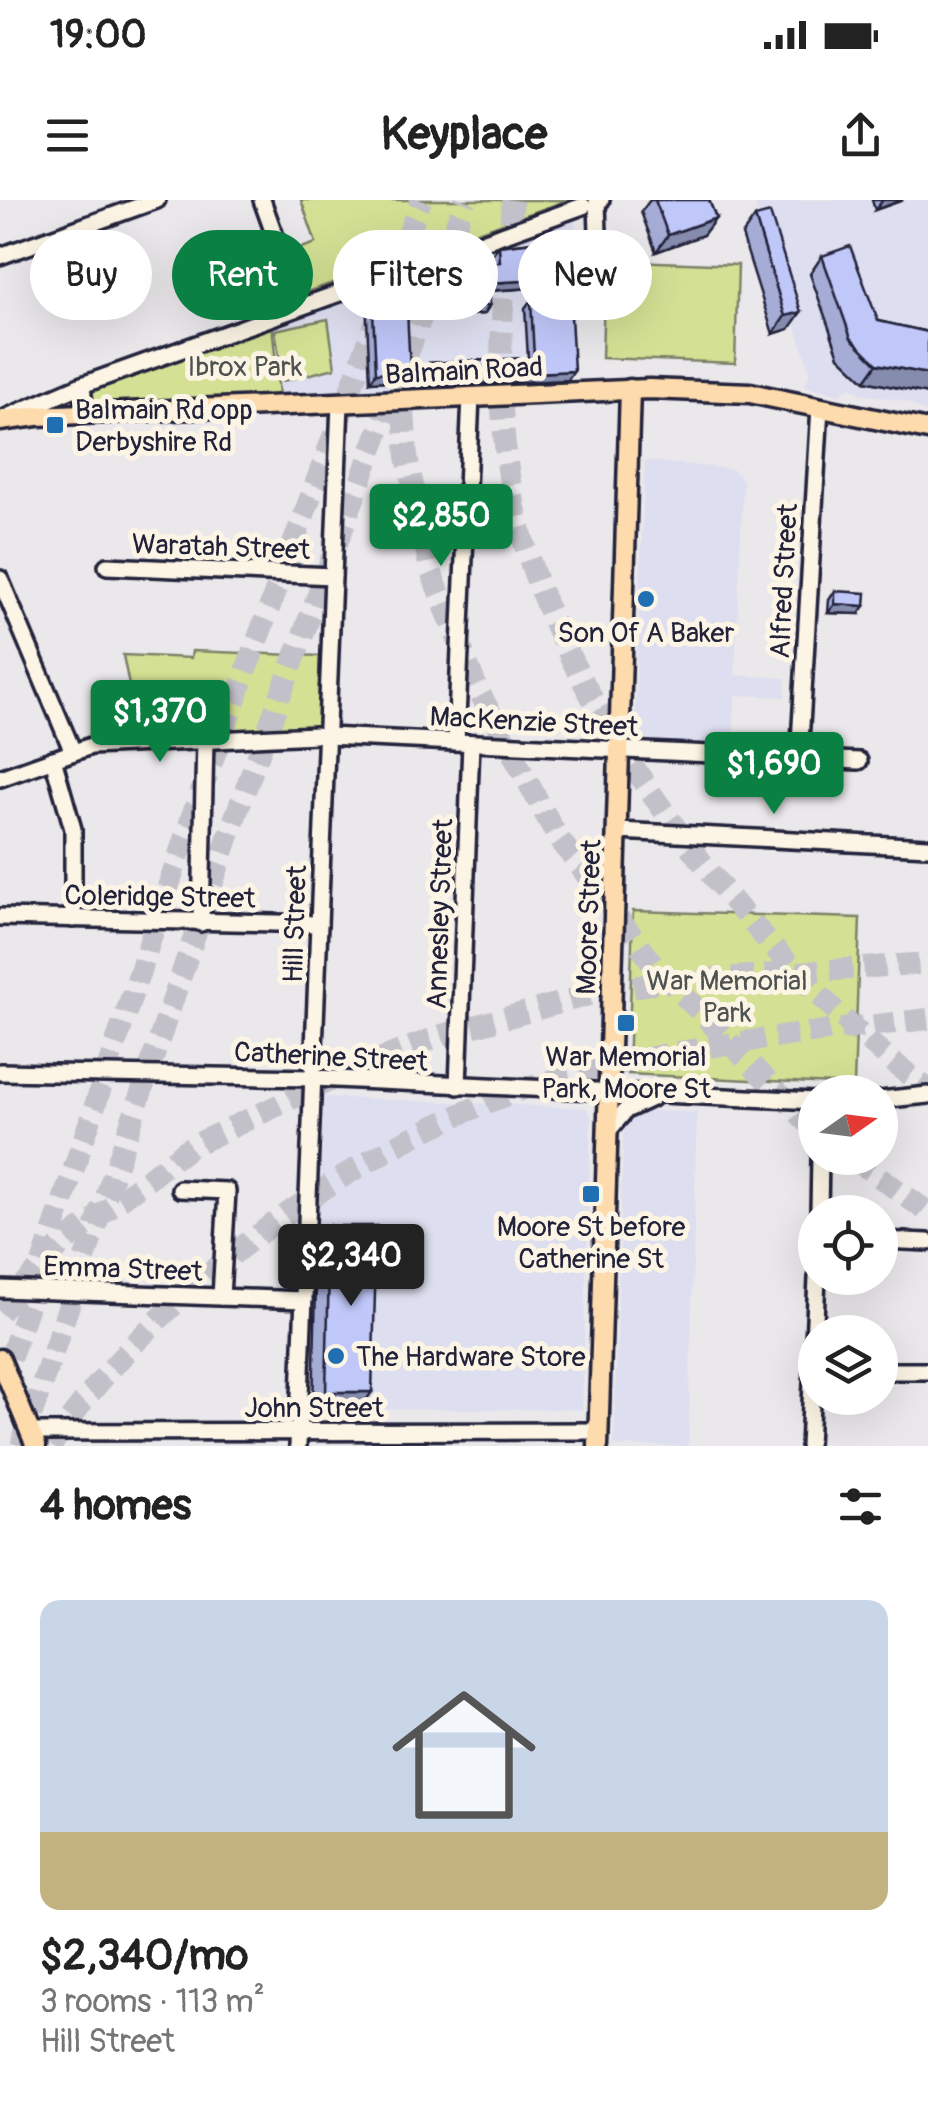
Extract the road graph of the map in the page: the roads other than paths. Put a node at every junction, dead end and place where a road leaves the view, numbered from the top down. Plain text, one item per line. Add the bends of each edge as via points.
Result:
1 (157, 200) edge
2 (262, 200) edge
3 (601, 200) edge
4 (584, 206) dead end
5 (273, 230) edge
6 (598, 230) edge
7 (0, 256) edge
8 (313, 301) edge
9 (261, 320) edge
10 (82, 384) junction
11 (630, 389) junction
12 (471, 396) junction
13 (340, 403) junction
14 (820, 407) junction
15 (85, 415) junction
16 (1, 421) edge
17 (928, 430) edge
18 (107, 566) dead end
19 (333, 576) junction
20 (0, 579) edge
21 (321, 736) junction
22 (205, 739) junction
23 (464, 743) junction
24 (621, 750) junction
25 (72, 752) junction
26 (53, 759) junction
27 (798, 759) junction
28 (859, 761) dead end
29 (0, 778) edge
30 (618, 831) junction
31 (928, 847) edge
32 (0, 918) edge
33 (72, 919) junction
34 (201, 923) junction
35 (319, 924) junction
36 (0, 1072) edge
37 (313, 1078) junction
38 (458, 1086) junction
39 (610, 1093) junction
40 (661, 1094) junction
41 (928, 1095) edge
42 (898, 1098) edge
43 (798, 1100) edge
44 (609, 1130) junction
45 (180, 1189) dead end
46 (898, 1241) edge
47 (928, 1242) edge
48 (0, 1289) edge
49 (221, 1297) junction
50 (304, 1300) junction
51 (0, 1359) edge
52 (898, 1372) edge
53 (928, 1374) edge
54 (811, 1415) edge
55 (598, 1438) edge
56 (33, 1439) edge
57 (299, 1439) edge
58 (809, 1446) edge

1 - 7 street
2 - 5 street
3 - 6 street
4 - 8 street
9 - 10 street
10 - 15 street
10 - 16 street
11 - 12 main road, Balmain Road
11 - 14 main road, Balmain Road via 750,393
11 - 24 main road, Moore Street
12 - 13 main road, Balmain Road
12 - 23 street, Annesley Street
13 - 15 main road, Balmain Road
13 - 19 street, Hill Street
14 - 17 main road, Balmain Road
14 - 27 street, Alfred Street
15 - 16 main road, Balmain Road
18 - 19 street, Waratah Street
19 - 21 street, Hill Street
20 - 25 street
21 - 22 street, MacKenzie Street
21 - 23 street, MacKenzie Street
21 - 35 street, Hill Street
22 - 25 street, MacKenzie Street
22 - 34 street
23 - 24 street, MacKenzie Street
23 - 38 street, Annesley Street
24 - 27 street, MacKenzie Street
24 - 30 main road, Moore Street
25 - 26 street, MacKenzie Street
26 - 29 street, MacKenzie Street
26 - 33 street via 73,829
27 - 28 street, MacKenzie Street
30 - 31 street
30 - 39 main road, Moore Street
32 - 33 street, Coleridge Street
33 - 34 street, Coleridge Street
34 - 35 street, Coleridge Street
35 - 37 street, Hill Street
36 - 37 street, Catherine Street
37 - 38 street, Catherine Street
37 - 50 street, Hill Street
38 - 39 street, Catherine Street
39 - 40 street, Catherine Street
39 - 44 main road, Moore Street
40 - 43 street, Catherine Street
40 - 44 street via 630,1108
41 - 42 street
44 - 55 main road, Moore Street
45 - 49 street via 227,1191
46 - 47 street
48 - 49 street, Emma Street
49 - 50 street, Emma Street
50 - 57 street, Hill Street
51 - 56 main road
52 - 53 street
54 - 58 street
55 - 57 street, John Street
56 - 57 street, John Street

